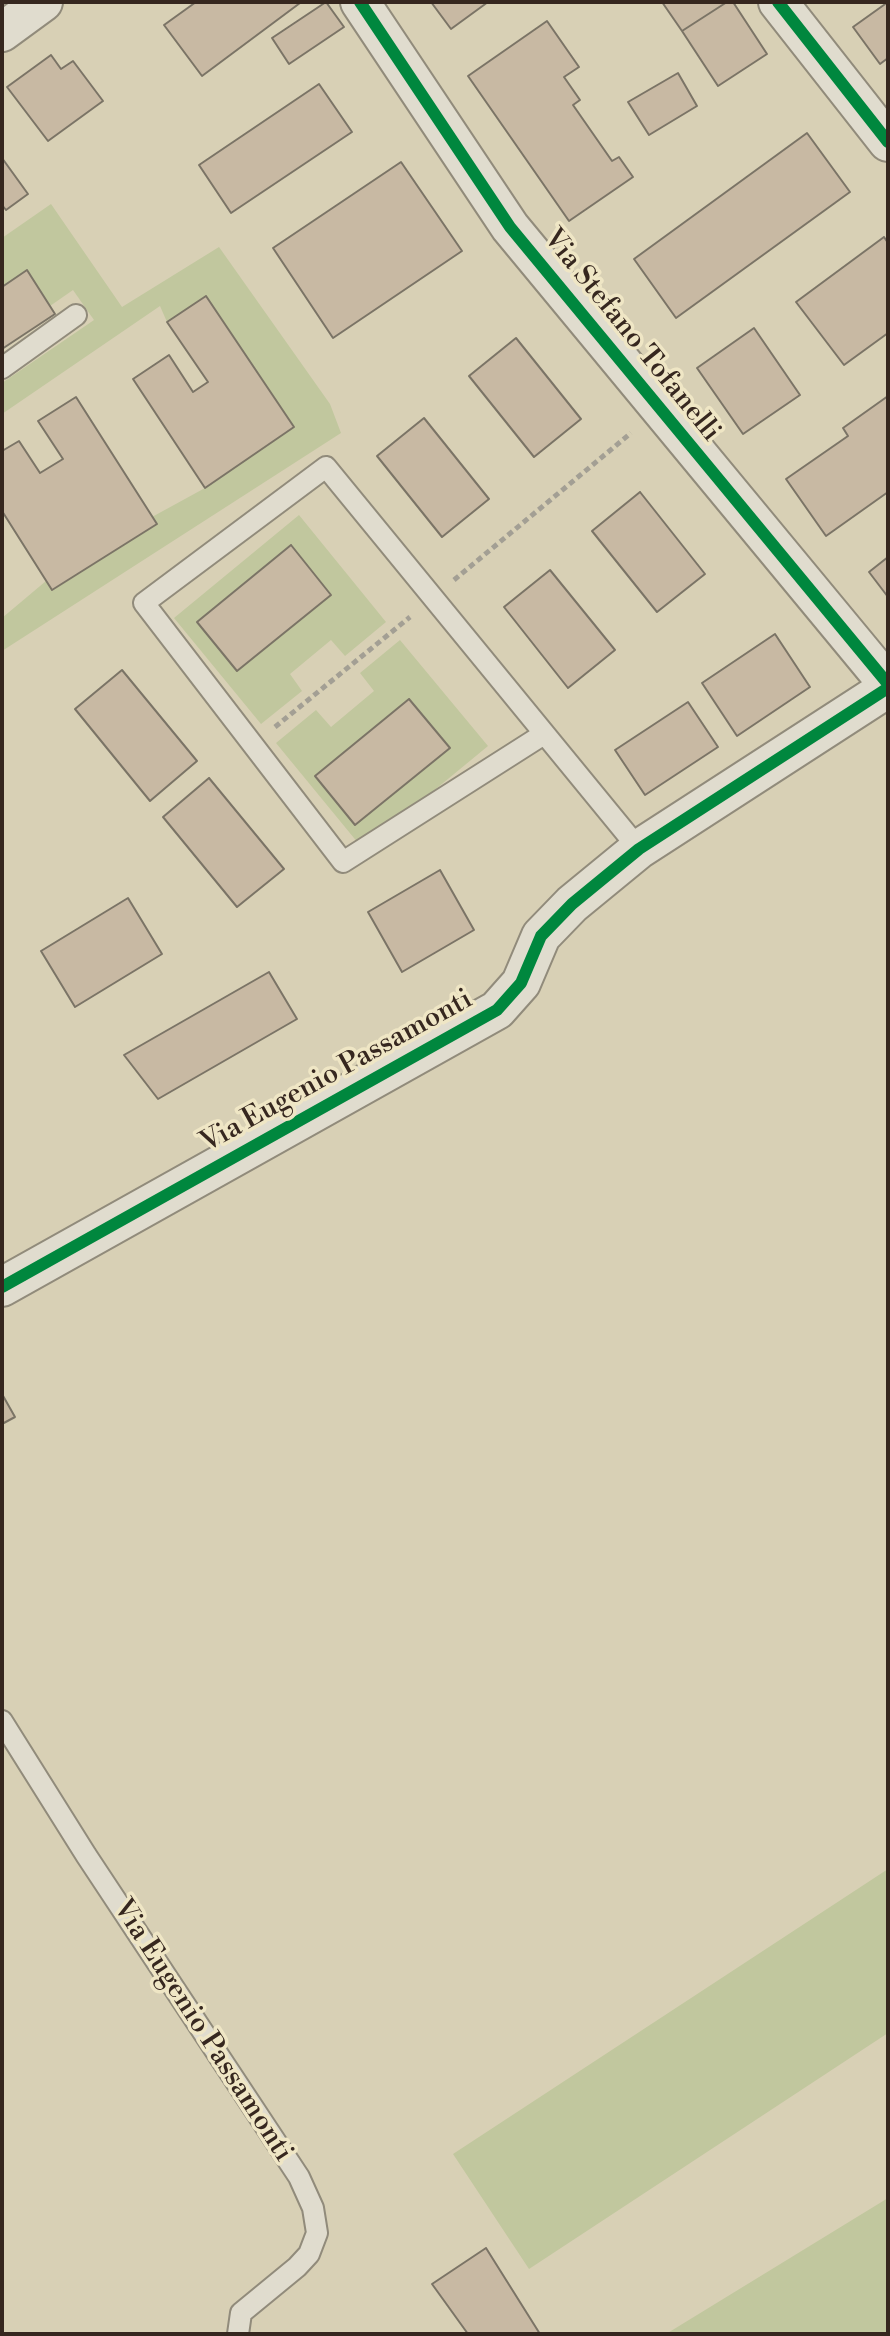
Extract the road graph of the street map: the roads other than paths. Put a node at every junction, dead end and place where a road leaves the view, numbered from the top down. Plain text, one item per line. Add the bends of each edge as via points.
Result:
1 (43, 2) edge
2 (360, 2) edge
3 (778, 2) edge
4 (2, 32) edge
5 (888, 142) edge
6 (76, 315) dead end
7 (2, 368) edge
8 (888, 686) edge
9 (544, 734) junction
10 (639, 849) junction
11 (2, 1287) edge
12 (2, 1721) edge
13 (238, 2334) edge

1 - 4 street
2 - 8 street, Via Stefano Tofanelli via 510,227
3 - 5 street
6 - 7 lane
8 - 10 street, Via Eugenio Passamonti
9 - 9 lane via 343,862 144,603 326,467
9 - 10 lane
10 - 11 street, Via Eugenio Passamonti via 541,936 521,983 497,1010
12 - 13 lane, Via Eugenio Passamonti via 299,2177 313,2208 317,2233 309,2254 241,2313

